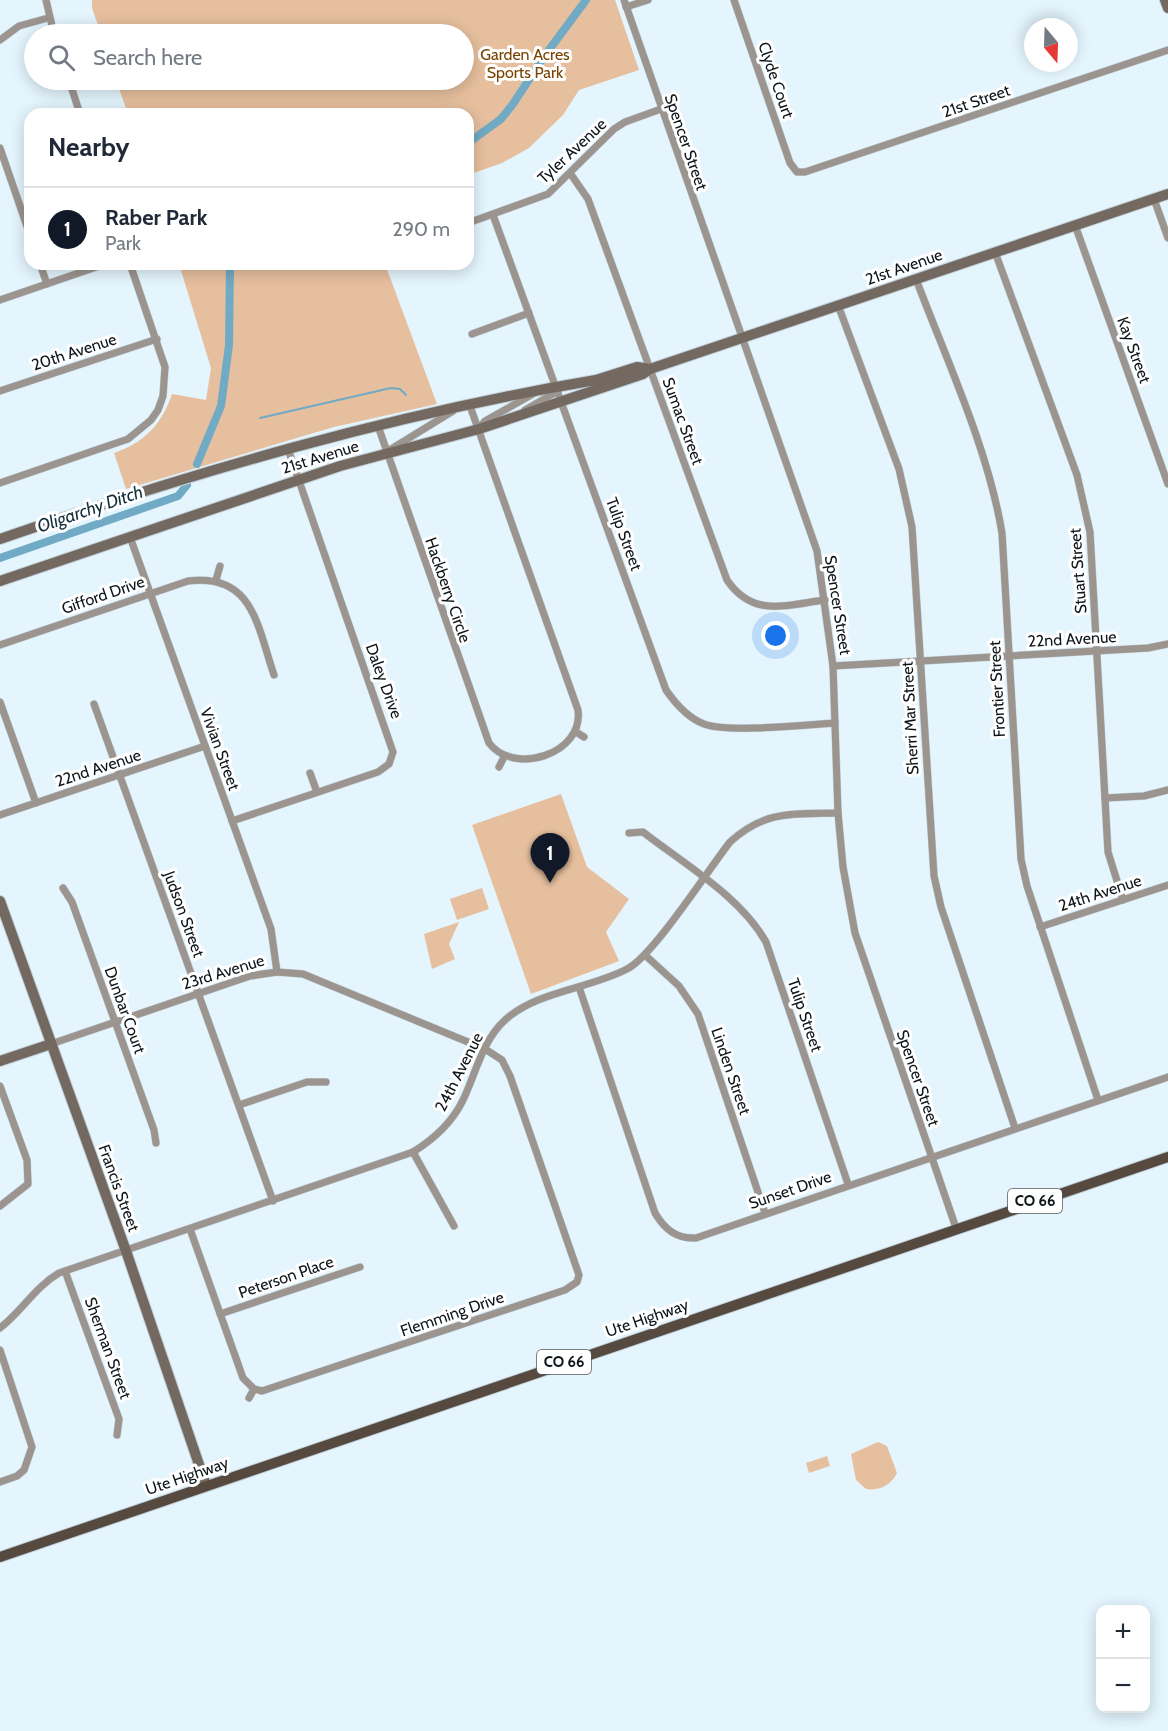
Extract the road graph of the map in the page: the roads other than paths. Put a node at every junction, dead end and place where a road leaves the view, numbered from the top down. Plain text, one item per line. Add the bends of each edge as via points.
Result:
1 (46, 0) edge
2 (648, 0) edge
3 (734, 0) edge
4 (1165, 0) edge
5 (625, 4) edge
6 (1168, 8) edge
7 (48, 18) junction
8 (26, 24) edge
9 (50, 24) edge
10 (24, 25) edge
11 (0, 40) edge
12 (1168, 50) edge
13 (72, 90) edge
14 (78, 108) edge
15 (660, 109) junction
16 (0, 148) edge
17 (793, 168) joint
18 (570, 173) junction
19 (1168, 194) edge
20 (1154, 199) junction
21 (493, 215) junction
22 (24, 218) edge
23 (474, 222) edge
24 (1075, 225) junction
25 (1168, 238) edge
26 (995, 252) junction
27 (42, 270) edge
28 (87, 270) edge
29 (132, 270) edge
30 (916, 279) junction
31 (46, 284) junction
32 (0, 300) edge
33 (838, 305) junction
34 (529, 313) junction
35 (472, 334) dead end
36 (741, 338) junction
37 (157, 339) junction
38 (650, 369) junction
39 (596, 380) junction
40 (540, 390) junction
41 (0, 391) edge
42 (558, 393) junction
43 (465, 407) junction
44 (378, 426) junction
45 (479, 429) junction
46 (288, 450) junction
47 (386, 453) junction
48 (298, 479) junction
49 (0, 483) edge
50 (1168, 484) edge
51 (130, 537) junction
52 (0, 538) edge
53 (220, 566) dead end
54 (216, 580) junction
55 (0, 581) edge
56 (150, 593) junction
57 (825, 600) junction
58 (1168, 644) edge
59 (0, 645) edge
60 (1097, 652) junction
61 (1009, 656) junction
62 (920, 661) junction
63 (833, 666) junction
64 (274, 675) dead end
65 (0, 702) edge
66 (94, 704) dead end
67 (835, 723) junction
68 (576, 732) junction
69 (584, 737) dead end
70 (205, 746) junction
71 (504, 756) junction
72 (392, 758) junction
73 (401, 764) dead end
74 (499, 767) dead end
75 (310, 773) dead end
76 (120, 775) junction
77 (1168, 790) edge
78 (317, 792) junction
79 (1105, 798) junction
80 (36, 803) junction
81 (838, 813) junction
82 (0, 815) edge
83 (232, 821) junction
84 (628, 833) dead end
85 (702, 878) junction
86 (1168, 885) edge
87 (63, 888) dead end
88 (1123, 900) junction
89 (0, 902) edge
90 (1040, 927) junction
91 (645, 955) junction
92 (277, 972) junction
93 (579, 987) junction
94 (199, 994) junction
95 (115, 1022) junction
96 (51, 1044) junction
97 (485, 1048) junction
98 (0, 1061) edge
99 (1168, 1077) edge
100 (326, 1082) dead end
101 (0, 1086) edge
102 (1098, 1100) junction
103 (238, 1105) junction
104 (1015, 1128) junction
105 (156, 1143) dead end
106 (413, 1152) junction
107 (1168, 1157) edge
108 (931, 1158) junction
109 (848, 1184) junction
110 (273, 1202) junction
111 (0, 1206) edge
112 (765, 1213) junction
113 (454, 1226) dead end
114 (956, 1228) junction
115 (190, 1230) junction
116 (126, 1251) junction
117 (360, 1267) dead end
118 (65, 1271) junction
119 (577, 1282) junction
120 (585, 1284) dead end
121 (220, 1314) junction
122 (0, 1328) edge
123 (0, 1350) edge
124 (254, 1389) junction
125 (249, 1398) dead end
126 (117, 1434) dead end
127 (0, 1482) edge
128 (206, 1485) junction
129 (0, 1557) edge

1 - 7 street
2 - 5 street
3 - 17 street, Clyde Court
4 - 6 street
5 - 15 street, Spencer Street
7 - 8 street
7 - 9 street
10 - 11 street
12 - 17 street, 21st Street via 805,172
13 - 14 street
15 - 18 street, Tyler Avenue via 614,129
15 - 36 street, Spencer Street
16 - 22 street
18 - 21 street, Tyler Avenue via 538,200
18 - 38 street, Sumac Street via 588,199
19 - 20 street, 21st Avenue
20 - 24 street, 21st Avenue
20 - 25 street
21 - 23 street, Tyler Avenue
21 - 34 street, Tulip Street
24 - 26 street, 21st Avenue
24 - 50 street, Kay Street
26 - 30 street, 21st Avenue
26 - 60 street, Stuart Street via 1085,503
27 - 31 street
28 - 31 street
29 - 37 street
30 - 33 street, 21st Avenue
30 - 61 street, Frontier Street via 994,491 1002,533
31 - 32 street
33 - 36 street, 21st Avenue
33 - 62 street, Sherri Mar Street via 906,494 912,527
34 - 35 street
34 - 42 street, Tulip Street
36 - 38 street, 21st Avenue
36 - 57 street, Spencer Street via 804,511
37 - 41 street, 20th Avenue
37 - 49 street via 166,378 158,410 146,426 128,439
38 - 39 street, 21st Avenue via 637,368
38 - 42 street, 21st Avenue via 643,374
38 - 57 street, Sumac Street via 723,570 735,592 765,607
39 - 42 street, 21st Avenue
39 - 42 street
40 - 42 street, 21st Avenue
40 - 43 street, 21st Avenue
40 - 45 street via 485,421
42 - 45 street, 21st Avenue via 519,416
42 - 67 street, Tulip Street via 660,675 675,703 693,719 719,728
43 - 44 street, 21st Avenue
43 - 45 street
43 - 47 street via 434,420
44 - 46 street, 21st Avenue
44 - 47 street, Hackberry Circle
45 - 47 street, 21st Avenue
45 - 68 street via 578,710
46 - 48 street, Daley Drive
46 - 52 street, 21st Avenue via 140,490
47 - 48 street, 21st Avenue
47 - 71 street, Hackberry Circle via 489,743
48 - 51 street, 21st Avenue
48 - 72 street, Daley Drive via 393,745
51 - 55 street, 21st Avenue
51 - 56 street, Vivian Street
53 - 54 street
54 - 56 street, Gifford Drive via 188,581
54 - 64 street via 240,592 252,611
56 - 59 street, Gifford Drive
56 - 70 street, Vivian Street
57 - 63 street, Spencer Street
58 - 60 street, 22nd Avenue
60 - 61 street, 22nd Avenue
60 - 79 street, Stuart Street
61 - 62 street, 22nd Avenue
61 - 90 street, Frontier Street via 1021,859
62 - 63 street, 22nd Avenue
62 - 104 street, Sherri Mar Street via 934,876
63 - 67 street, Spencer Street
65 - 80 street
66 - 76 street, Judson Street
67 - 81 street, Spencer Street
68 - 69 street
68 - 71 street via 560,748 543,755 525,760
70 - 76 street, 22nd Avenue
70 - 83 street, Vivian Street
71 - 74 street
72 - 73 street
72 - 78 street via 378,772
75 - 78 street
76 - 80 street, 22nd Avenue
76 - 94 street, Judson Street
77 - 79 street
78 - 83 street
79 - 88 street, Stuart Street via 1108,852
80 - 82 street, 22nd Avenue
81 - 85 street, 24th Avenue via 777,814 760,820 729,842
81 - 108 street, Spencer Street via 855,933
83 - 92 street, Vivian Street via 271,929
84 - 85 street, Tulip Street via 643,832
85 - 91 street, 24th Avenue
85 - 109 street, Tulip Street via 741,908 766,942
86 - 88 street, 24th Avenue
87 - 95 street, Dunbar Court via 72,902
88 - 90 street, 24th Avenue
89 - 96 street, Francis Street
90 - 102 street, Frontier Street
91 - 93 street, 24th Avenue via 629,968
91 - 112 street, Linden Street via 679,986 698,1014
92 - 94 street, 23rd Avenue via 250,976
92 - 97 street, 23rd Avenue via 317,979
93 - 97 street, 24th Avenue via 518,1010 498,1028
93 - 112 street, Sunset Drive via 655,1213 662,1223 677,1236 696,1238
94 - 95 street, 23rd Avenue
94 - 103 street, Judson Street
95 - 96 street, 23rd Avenue
95 - 105 street, Dunbar Court
96 - 98 street, 23rd Avenue
96 - 116 street, Francis Street
97 - 106 street, 24th Avenue via 456,1112 436,1136
97 - 119 street via 502,1060 510,1076 578,1268
99 - 102 street, Sunset Drive
100 - 103 street via 308,1082
101 - 111 street via 27,1160 28,1184
102 - 104 street, Sunset Drive
103 - 110 street, Judson Street
104 - 108 street, Sunset Drive
106 - 110 street, 24th Avenue
106 - 113 street
107 - 114 main road, Ute Highway / CO 66
108 - 109 street, Sunset Drive
108 - 114 street, Spencer Street
109 - 112 street, Sunset Drive
110 - 115 street, 24th Avenue
114 - 128 main road, Ute Highway / CO 66
115 - 116 street, 24th Avenue
115 - 121 street
116 - 118 street, 24th Avenue
116 - 128 street, Francis Street
117 - 121 street, Peterson Place
118 - 122 street, 24th Avenue via 42,1283
118 - 126 street, Sherman Street via 119,1419
119 - 120 street
119 - 124 street, Flemming Drive via 565,1290 270,1390
121 - 124 street via 243,1378
123 - 127 street via 32,1447 24,1470
124 - 125 street
128 - 129 main road, Ute Highway / CO 66

